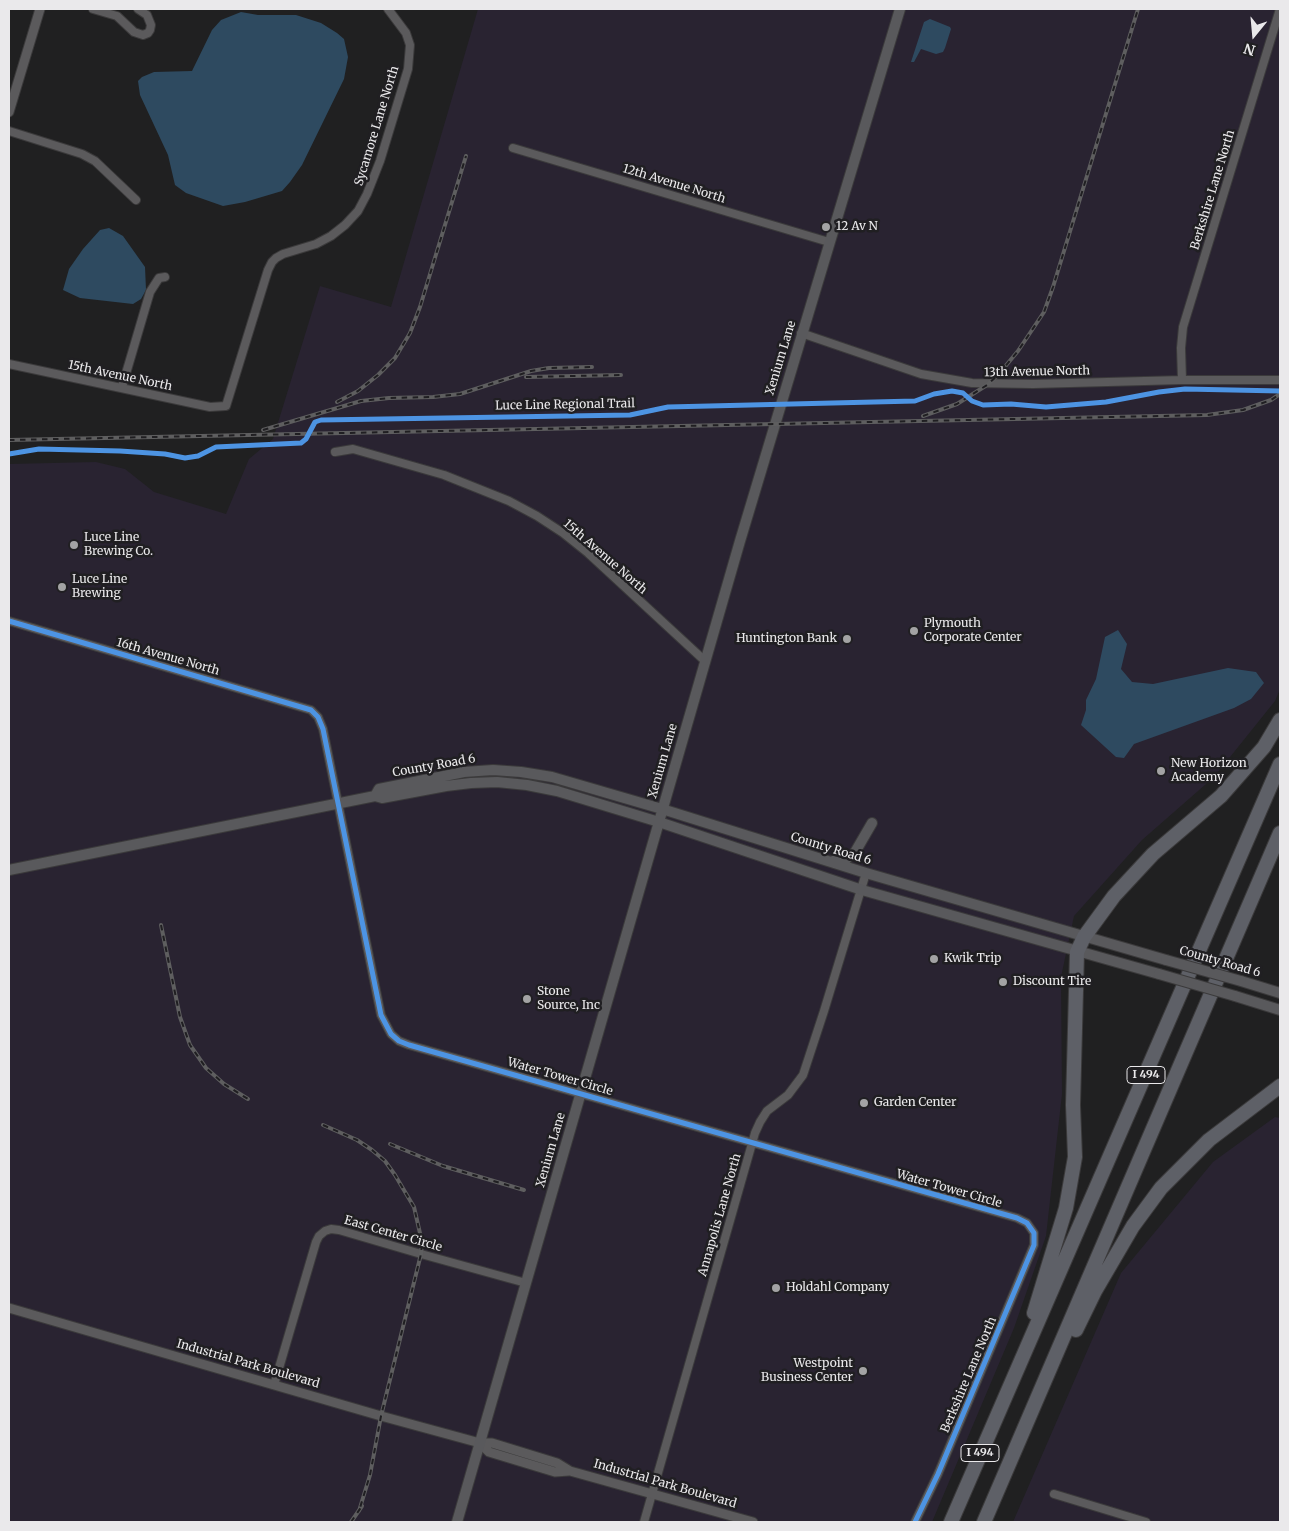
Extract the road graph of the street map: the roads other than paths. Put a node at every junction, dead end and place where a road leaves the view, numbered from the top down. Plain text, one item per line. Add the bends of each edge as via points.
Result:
1 (40, 9) edge
2 (93, 9) edge
3 (122, 9) edge
4 (138, 9) edge
5 (388, 9) edge
6 (900, 9) edge
7 (1280, 9) edge
8 (117, 16) junction
9 (9, 112) edge
10 (9, 131) edge
11 (513, 148) dead end
12 (136, 200) dead end
13 (829, 242) junction
14 (165, 277) dead end
15 (801, 333) junction
16 (9, 364) edge
17 (1182, 380) junction
18 (1280, 380) edge
19 (122, 388) junction
20 (226, 406) joint
21 (335, 452) dead end
22 (9, 620) edge
23 (705, 661) junction
24 (318, 718) joint
25 (1280, 720) edge
26 (1280, 764) edge
27 (375, 796) junction
28 (338, 804) junction
29 (662, 809) junction
30 (658, 822) junction
31 (872, 824) dead end
32 (1280, 833) edge
33 (830, 862) junction
34 (9, 870) edge
35 (866, 873) junction
36 (862, 890) junction
37 (1084, 937) junction
38 (1078, 952) junction
39 (1280, 993) edge
40 (1280, 1010) edge
41 (1280, 1086) edge
42 (581, 1094) junction
43 (753, 1143) junction
44 (1034, 1232) joint
45 (526, 1283) junction
46 (9, 1308) edge
47 (1044, 1381) junction
48 (1010, 1384) junction
49 (274, 1385) junction
50 (480, 1443) junction
51 (652, 1493) junction
52 (1054, 1494) dead end
53 (457, 1522) edge
54 (644, 1522) edge
55 (753, 1522) edge
56 (915, 1522) edge
57 (951, 1522) edge
58 (984, 1522) edge
59 (1146, 1522) edge

1 - 9 street
2 - 8 street
3 - 8 street
4 - 8 street via 146,15 150,25 148,33 143,35 134,32
5 - 20 street, Sycamore Lane North via 406,33 410,45 408,69 368,194 358,211 332,236 283,254 272,262
6 - 13 main road, Xenium Lane
7 - 17 street, Berkshire Lane North via 1183,327
10 - 12 street via 95,161
11 - 13 street, 12th Avenue North
13 - 15 main road, Xenium Lane
14 - 19 street via 159,278 150,292
15 - 17 street, 13th Avenue North via 922,374 972,383
15 - 23 main road, Xenium Lane
16 - 19 street, 15th Avenue North
17 - 18 street, 13th Avenue North
19 - 20 street, 15th Avenue North via 210,407
21 - 23 street, 15th Avenue North via 353,450 411,464 477,487 537,516 588,553
22 - 24 street, 16th Avenue North via 311,710
23 - 29 main road, Xenium Lane
24 - 28 street, Water Tower Circle
25 - 37 highway via 1264,747 1221,796 1153,854 1114,896
26 - 48 highway, I 494
27 - 28 main road, County Road 6
27 - 29 main road, County Road 6 via 379,789 422,779 493,770 552,777
27 - 30 main road, County Road 6 via 382,798 446,786 497,782 557,791
28 - 34 main road, County Road 6
28 - 42 street, Water Tower Circle via 381,1015 391,1034 409,1045
29 - 30 main road, Xenium Lane
29 - 33 main road, County Road 6
30 - 36 main road, County Road 6
30 - 42 main road, Xenium Lane
31 - 33 main road via 854,854
32 - 47 highway, I 494
33 - 35 main road, County Road 6
35 - 36 street, Annapolis Lane North
35 - 37 main road, County Road 6
36 - 38 main road, County Road 6
36 - 43 street, Annapolis Lane North via 803,1075 788,1095 767,1111
37 - 38 highway
37 - 39 main road, County Road 6, bridge
38 - 40 main road, County Road 6, bridge
38 - 48 highway via 1073,1105 1075,1157 1066,1208
41 - 47 highway via 1210,1140 1161,1188 1133,1226 1095,1291 1058,1365
42 - 43 street, Water Tower Circle
42 - 45 main road, Xenium Lane
43 - 44 street, Water Tower Circle via 1017,1218
43 - 51 street, Annapolis Lane North
44 - 56 street, Berkshire Lane North via 1034,1245 993,1345
45 - 49 street, East Center Circle via 339,1230 325,1231 316,1242
45 - 50 main road, Xenium Lane
46 - 49 street, Industrial Park Boulevard
47 - 58 highway, I 494
48 - 57 highway, I 494
49 - 50 street, Industrial Park Boulevard
50 - 51 street, Industrial Park Boulevard via 492,1443 557,1463 570,1471
50 - 53 main road, Xenium Lane
51 - 54 street, Annapolis Lane North
51 - 55 street, Industrial Park Boulevard
52 - 59 street

